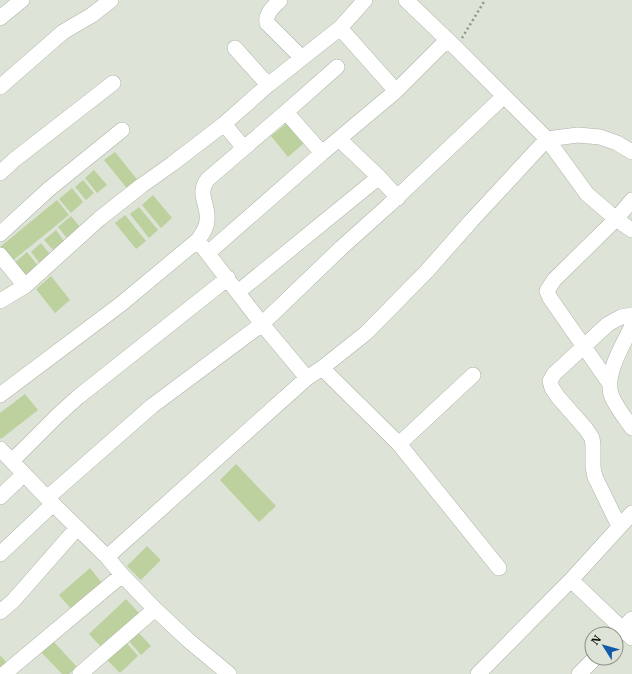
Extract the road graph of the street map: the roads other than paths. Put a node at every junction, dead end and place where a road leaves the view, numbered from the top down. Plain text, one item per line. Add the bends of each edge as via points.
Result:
1 (111, 0) edge
2 (280, 0) edge
3 (365, 0) edge
4 (406, 0) edge
5 (340, 28) junction
6 (452, 44) junction
7 (234, 48) dead end
8 (302, 58) junction
9 (337, 67) dead end
10 (113, 83) dead end
11 (268, 85) junction
12 (0, 87) edge
13 (396, 91) junction
14 (504, 96) junction
15 (286, 112) junction
16 (224, 124) junction
17 (122, 130) dead end
18 (339, 139) junction
19 (547, 139) junction
20 (244, 148) junction
21 (632, 152) edge
22 (322, 153) junction
23 (0, 173) edge
24 (379, 177) junction
25 (398, 198) junction
26 (632, 200) edge
27 (616, 219) junction
28 (632, 230) edge
29 (0, 234) edge
30 (198, 240) junction
31 (208, 253) junction
32 (0, 255) edge
33 (228, 278) junction
34 (25, 286) junction
35 (238, 292) junction
36 (0, 301) edge
37 (632, 315) edge
38 (262, 324) junction
39 (632, 326) edge
40 (584, 347) junction
41 (322, 368) junction
42 (473, 375) dead end
43 (307, 378) junction
44 (610, 384) junction
45 (0, 396) edge
46 (632, 428) edge
47 (399, 444) junction
48 (0, 449) edge
49 (12, 461) junction
50 (24, 474) junction
51 (0, 497) edge
52 (50, 501) junction
53 (632, 513) edge
54 (619, 526) junction
55 (77, 528) junction
56 (0, 554) edge
57 (107, 557) junction
58 (499, 568) dead end
59 (122, 575) junction
60 (571, 580) junction
61 (155, 609) junction
62 (0, 612) edge
63 (626, 631) edge
64 (586, 666) edge
65 (4, 674) edge
66 (80, 674) edge
67 (229, 674) edge
68 (478, 674) edge
69 (579, 674) edge

1 - 12 street via 63,32
2 - 8 street via 266,17 267,22
3 - 5 street
4 - 6 street
5 - 8 street
5 - 13 street
6 - 13 street
6 - 14 street
7 - 11 street
8 - 11 street
9 - 15 street
10 - 23 street
11 - 16 street
13 - 18 street
14 - 19 street
14 - 25 street
15 - 20 street
15 - 22 street
16 - 20 street
16 - 34 street via 99,219
17 - 29 street via 49,189
18 - 22 street
18 - 24 street
19 - 21 street via 578,135 600,137
19 - 27 street via 587,194
19 - 41 street via 427,271 366,333
20 - 30 street via 204,183 203,194 208,218
22 - 31 street
24 - 25 street
24 - 35 street
25 - 38 street via 341,248
26 - 27 street
27 - 28 street
27 - 40 street via 554,280 547,291
30 - 31 street
30 - 45 street via 121,304
31 - 33 street
32 - 34 street
33 - 35 street
33 - 49 street via 78,397
34 - 36 street
35 - 38 street
37 - 40 street via 608,324
38 - 43 street
38 - 52 street via 152,406
39 - 44 street via 613,366
40 - 44 street
40 - 54 street via 554,374 550,381 558,398 592,438 595,476
41 - 43 street
41 - 47 street
42 - 47 street
43 - 57 street
44 - 46 street via 611,395 618,409
47 - 58 street
48 - 49 street
49 - 50 street
50 - 51 street
50 - 52 street
52 - 55 street
52 - 56 street
53 - 54 street
54 - 60 street
55 - 57 street
55 - 62 street via 13,601
57 - 59 street
59 - 61 street
59 - 65 street
60 - 63 street
60 - 68 street
61 - 66 street
61 - 67 street
64 - 69 street

